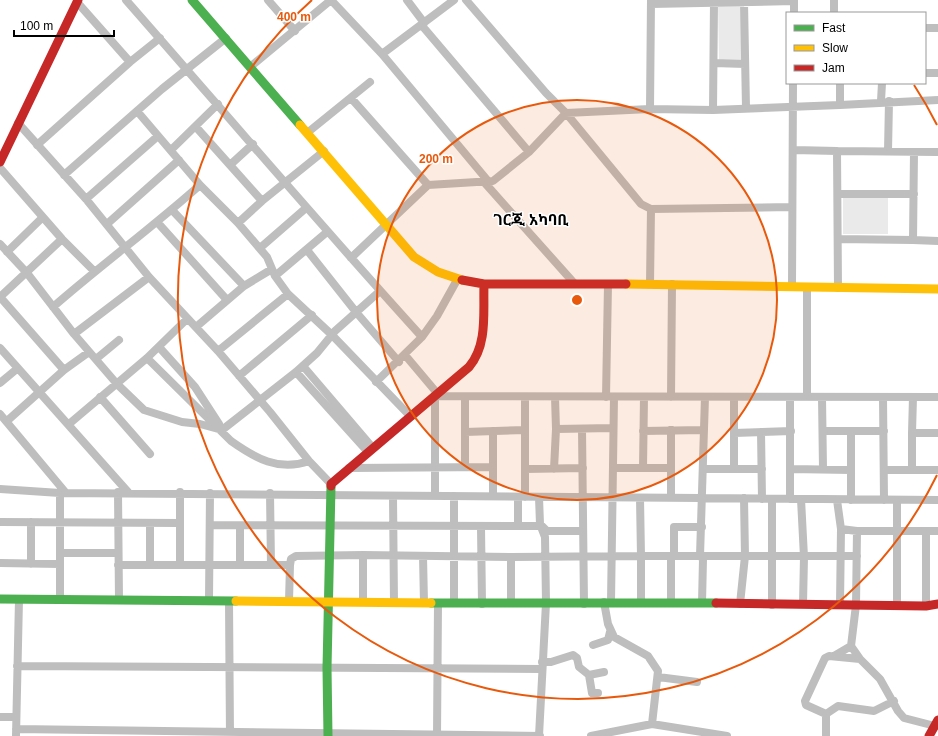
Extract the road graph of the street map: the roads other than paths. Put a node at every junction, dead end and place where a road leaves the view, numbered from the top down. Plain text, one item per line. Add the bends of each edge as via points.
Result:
1 (126, 0) edge
2 (192, 0) edge
3 (268, 0) edge
4 (331, 0) edge
5 (407, 0) edge
6 (454, 0) edge
7 (466, 0) edge
8 (794, 0) edge
9 (834, 0) edge
10 (77, 1) edge
11 (747, 1) edge
12 (651, 2) edge
13 (714, 2) junction
14 (794, 12) edge
15 (834, 12) edge
16 (422, 24) junction
17 (926, 28) edge
18 (938, 28) edge
19 (295, 31) junction
20 (160, 38) junction
21 (226, 38) junction
22 (382, 54) junction
23 (130, 62) junction
24 (714, 63) junction
25 (745, 64) junction
26 (250, 67) junction
27 (187, 69) junction
28 (926, 73) edge
29 (938, 73) edge
30 (370, 82) dead end
31 (793, 84) edge
32 (840, 84) edge
33 (882, 84) edge
34 (351, 98) junction
35 (938, 100) edge
36 (885, 101) junction
37 (218, 104) junction
38 (840, 105) junction
39 (793, 107) junction
40 (746, 108) junction
41 (650, 109) junction
42 (713, 110) junction
43 (137, 111) junction
44 (566, 113) junction
45 (18, 123) junction
46 (196, 127) junction
47 (307, 133) junction
48 (158, 136) junction
49 (253, 144) junction
50 (37, 145) junction
51 (171, 150) junction
52 (794, 150) junction
53 (324, 151) junction
54 (837, 151) junction
55 (888, 151) junction
56 (529, 152) junction
57 (914, 152) junction
58 (938, 152) edge
59 (179, 160) junction
60 (0, 162) edge
61 (230, 165) junction
62 (0, 168) edge
63 (64, 174) junction
64 (486, 182) junction
65 (286, 183) junction
66 (200, 185) junction
67 (428, 185) junction
68 (838, 194) junction
69 (914, 194) junction
70 (86, 199) junction
71 (262, 201) junction
72 (792, 207) junction
73 (306, 208) junction
74 (651, 209) junction
75 (172, 210) junction
76 (43, 217) junction
77 (158, 223) junction
78 (238, 223) junction
79 (107, 224) junction
80 (387, 224) junction
81 (327, 232) junction
82 (62, 239) junction
83 (838, 239) junction
84 (914, 240) junction
85 (938, 241) edge
86 (0, 244) edge
87 (124, 247) junction
88 (260, 248) junction
89 (308, 250) junction
90 (7, 252) junction
91 (351, 258) junction
92 (94, 271) junction
93 (27, 273) junction
94 (273, 273) junction
95 (149, 277) junction
96 (457, 280) junction
97 (484, 284) junction
98 (574, 284) junction
99 (608, 284) junction
100 (650, 284) junction
101 (672, 284) junction
102 (244, 286) junction
103 (792, 286) junction
104 (807, 287) junction
105 (838, 288) junction
106 (938, 289) edge
107 (380, 291) junction
108 (288, 294) junction
109 (0, 297) edge
110 (227, 300) junction
111 (53, 307) junction
112 (356, 312) junction
113 (312, 315) junction
114 (187, 319) junction
115 (196, 327) junction
116 (74, 334) junction
117 (332, 335) junction
118 (422, 338) junction
119 (119, 340) dead end
120 (159, 347) junction
121 (0, 348) edge
122 (218, 351) junction
123 (89, 352) junction
124 (405, 355) junction
125 (96, 358) junction
126 (147, 358) junction
127 (399, 362) junction
128 (18, 368) junction
129 (300, 369) junction
130 (64, 370) junction
131 (239, 376) junction
132 (376, 382) junction
133 (0, 383) edge
134 (117, 384) junction
135 (38, 392) junction
136 (436, 394) junction
137 (100, 397) junction
138 (464, 397) junction
139 (525, 397) junction
140 (555, 397) junction
141 (610, 397) junction
142 (644, 397) junction
143 (671, 397) junction
144 (705, 397) junction
145 (734, 397) junction
146 (790, 397) junction
147 (807, 397) junction
148 (822, 397) junction
149 (883, 397) junction
150 (913, 397) junction
151 (938, 397) edge
152 (260, 400) junction
153 (0, 414) edge
154 (410, 416) junction
155 (7, 421) junction
156 (69, 424) junction
157 (613, 428) junction
158 (556, 429) junction
159 (582, 429) junction
160 (222, 430) junction
161 (525, 430) junction
162 (671, 430) junction
163 (704, 430) junction
164 (493, 431) junction
165 (643, 431) junction
166 (791, 431) junction
167 (823, 431) junction
168 (851, 431) junction
169 (884, 431) junction
170 (465, 432) junction
171 (761, 432) junction
172 (938, 432) edge
173 (734, 434) junction
174 (912, 434) junction
175 (370, 450) junction
176 (150, 454) dead end
177 (309, 461) junction
178 (464, 467) junction
179 (494, 467) junction
180 (349, 468) junction
181 (436, 468) junction
182 (583, 468) junction
183 (613, 468) junction
184 (643, 468) junction
185 (671, 468) junction
186 (525, 469) junction
187 (554, 469) junction
188 (704, 469) junction
189 (734, 469) junction
190 (762, 469) junction
191 (791, 469) junction
192 (823, 469) junction
193 (851, 470) junction
194 (884, 470) junction
195 (912, 470) junction
196 (938, 470) edge
197 (331, 484) junction
198 (0, 489) edge
199 (118, 492) junction
200 (128, 492) junction
201 (180, 492) junction
202 (63, 493) junction
203 (210, 493) junction
204 (270, 493) junction
205 (330, 494) junction
206 (393, 496) junction
207 (436, 496) junction
208 (454, 496) junction
209 (493, 496) junction
210 (522, 497) junction
211 (539, 497) junction
212 (613, 497) junction
213 (583, 498) junction
214 (640, 498) junction
215 (671, 498) junction
216 (703, 498) junction
217 (744, 498) junction
218 (762, 499) junction
219 (790, 499) junction
220 (801, 499) junction
221 (772, 500) junction
222 (837, 500) junction
223 (851, 500) junction
224 (884, 500) junction
225 (897, 500) junction
226 (938, 500) edge
227 (0, 522) edge
228 (31, 522) junction
229 (60, 522) junction
230 (118, 523) junction
231 (150, 523) junction
232 (180, 523) junction
233 (210, 525) junction
234 (330, 525) junction
235 (240, 526) junction
236 (270, 526) junction
237 (394, 526) junction
238 (455, 526) junction
239 (518, 526) junction
240 (542, 526) junction
241 (481, 527) junction
242 (702, 527) junction
243 (841, 529) junction
244 (583, 531) junction
245 (857, 531) junction
246 (896, 531) junction
247 (938, 531) edge
248 (926, 532) junction
249 (60, 553) junction
250 (118, 553) junction
251 (330, 555) junction
252 (364, 555) junction
253 (393, 555) junction
254 (423, 556) junction
255 (455, 556) junction
256 (612, 556) junction
257 (641, 556) junction
258 (672, 556) junction
259 (700, 556) junction
260 (744, 556) junction
261 (772, 556) junction
262 (857, 556) junction
263 (481, 557) junction
264 (510, 557) junction
265 (545, 557) junction
266 (584, 557) junction
267 (804, 557) junction
268 (841, 557) junction
269 (0, 563) edge
270 (31, 564) junction
271 (60, 564) junction
272 (118, 565) junction
273 (150, 565) junction
274 (180, 565) junction
275 (210, 565) junction
276 (240, 565) junction
277 (271, 565) junction
278 (290, 565) junction
279 (0, 599) edge
280 (19, 599) junction
281 (60, 600) junction
282 (119, 600) junction
283 (209, 600) junction
284 (229, 601) junction
285 (289, 601) junction
286 (329, 602) junction
287 (363, 602) junction
288 (608, 602) junction
289 (641, 602) junction
290 (671, 602) junction
291 (702, 602) junction
292 (394, 603) junction
293 (424, 603) junction
294 (438, 603) junction
295 (454, 603) junction
296 (511, 603) junction
297 (546, 603) junction
298 (482, 604) junction
299 (584, 604) junction
300 (740, 604) junction
301 (772, 604) junction
302 (803, 604) junction
303 (840, 604) junction
304 (938, 604) edge
305 (856, 605) junction
306 (897, 605) junction
307 (926, 606) junction
308 (610, 632) junction
309 (593, 645) dead end
310 (851, 646) junction
311 (834, 656) junction
312 (860, 659) junction
313 (17, 666) junction
314 (542, 666) junction
315 (229, 667) junction
316 (327, 668) junction
317 (436, 668) junction
318 (604, 672) dead end
319 (589, 675) junction
320 (658, 677) junction
321 (697, 682) dead end
322 (598, 693) dead end
323 (894, 701) junction
324 (826, 714) junction
325 (0, 717) edge
326 (16, 717) junction
327 (936, 723) edge
328 (652, 724) junction
329 (16, 733) edge
330 (230, 734) edge
331 (328, 734) edge
332 (437, 735) edge
333 (539, 736) edge
334 (591, 736) edge
335 (728, 736) edge
336 (826, 736) edge
337 (929, 736) edge

1 - 20 street
2 - 21 street
3 - 19 street
4 - 19 street
4 - 22 street
5 - 16 street via 422,20
6 - 16 street
7 - 44 street
8 - 11 street
8 - 14 street
9 - 15 street
10 - 23 street
10 - 45 street
11 - 13 street
11 - 25 street
12 - 13 street
12 - 41 street
13 - 24 street
16 - 22 street
16 - 56 street
17 - 18 street
19 - 26 street
20 - 23 street
20 - 27 street
21 - 26 street
21 - 27 street
22 - 64 street
23 - 50 street
24 - 25 street
24 - 42 street
25 - 40 street
26 - 47 street
27 - 37 street
27 - 43 street
28 - 29 street
30 - 34 street
31 - 39 street
32 - 38 street
33 - 36 street
34 - 47 street
34 - 67 street
35 - 36 street
36 - 38 street
36 - 55 street
37 - 46 street
37 - 49 street
38 - 39 street
39 - 40 street
39 - 52 street
40 - 42 street
41 - 42 street
41 - 44 street
43 - 48 street
43 - 63 street
44 - 56 street
44 - 74 street via 641,204
45 - 50 street
45 - 60 street
46 - 51 street
46 - 61 street
47 - 53 street
48 - 51 street
48 - 70 street
49 - 61 street
49 - 65 street
50 - 63 street
51 - 59 street
52 - 54 street
52 - 72 street
53 - 65 street
53 - 80 street
54 - 55 street
54 - 68 street
55 - 57 street
56 - 64 street via 498,178
57 - 58 street
57 - 69 street
59 - 66 street
59 - 79 street
61 - 71 street
62 - 76 street
63 - 70 street
64 - 67 street
64 - 98 street
65 - 71 street
65 - 73 street
66 - 75 street
66 - 78 street
67 - 80 street
68 - 69 street
68 - 83 street
69 - 84 street
70 - 79 street
71 - 78 street
72 - 74 street
72 - 103 street
73 - 81 street
73 - 88 street
74 - 100 street
75 - 77 street
75 - 102 street
76 - 82 street
76 - 90 street
77 - 87 street
77 - 110 street
78 - 88 street
79 - 87 street
80 - 91 street
80 - 96 street via 421,263 430,270
81 - 89 street
81 - 91 street
82 - 92 street
82 - 93 street
83 - 84 street
83 - 105 street
84 - 85 street
86 - 90 street
87 - 92 street
87 - 95 street
88 - 94 street via 270,262
89 - 94 street
89 - 112 street
90 - 93 street
91 - 107 street
92 - 111 street
93 - 109 street
93 - 111 street
94 - 102 street
94 - 108 street
95 - 114 street
95 - 116 street
96 - 97 street
96 - 118 street
97 - 98 street
97 - 136 street via 481,351 469,367
98 - 99 street
99 - 100 street
99 - 141 street
100 - 101 street
101 - 103 street
101 - 143 street
102 - 110 street
103 - 104 street
104 - 105 street
104 - 147 street
105 - 106 street
107 - 112 street
107 - 118 street
108 - 113 street
108 - 122 street
109 - 130 street
110 - 115 street
111 - 116 street
112 - 117 street
112 - 127 street
113 - 117 street
113 - 131 street
114 - 115 street
114 - 120 street
115 - 122 street
116 - 123 street
117 - 129 street
117 - 132 street
118 - 124 street
119 - 125 street
120 - 126 street
120 - 160 street via 195,387
121 - 128 street
122 - 131 street
123 - 125 street
123 - 130 street
124 - 127 street
124 - 136 street
125 - 134 street
126 - 134 street
126 - 160 street
127 - 132 street
128 - 133 street
128 - 135 street
129 - 152 street
129 - 175 street
130 - 135 street
131 - 152 street
132 - 154 street
134 - 137 street
134 - 160 street via 146,411
135 - 155 street
135 - 156 street
136 - 138 street
136 - 154 street
136 - 181 street
137 - 156 street
137 - 176 street
138 - 139 street
138 - 170 street
139 - 140 street
139 - 161 street
140 - 141 street
140 - 158 street
141 - 142 street
141 - 157 street
142 - 143 street
142 - 165 street
143 - 144 street
144 - 145 street
144 - 163 street
145 - 146 street
145 - 173 street
146 - 147 street
146 - 166 street
147 - 148 street
148 - 149 street
148 - 167 street
149 - 150 street
149 - 169 street
150 - 151 street
150 - 174 street
152 - 160 street
152 - 177 street
153 - 155 street
154 - 175 street
155 - 202 street
156 - 200 street
157 - 159 street
157 - 183 street
158 - 159 street
158 - 187 street
159 - 182 street
160 - 177 street via 231,441 244,450 272,464 291,466
161 - 164 street
161 - 186 street
162 - 163 street
162 - 165 street
162 - 185 street
163 - 188 street
164 - 170 street
164 - 179 street
165 - 184 street
166 - 171 street
166 - 191 street
167 - 168 street
167 - 192 street
168 - 169 street
168 - 193 street
169 - 194 street
170 - 178 street
171 - 173 street
171 - 190 street
172 - 174 street
173 - 189 street
174 - 195 street
175 - 180 street
177 - 197 street
178 - 179 street
178 - 181 street
179 - 209 street
180 - 181 street
180 - 197 street
181 - 207 street
182 - 187 street
182 - 213 street
183 - 184 street
183 - 212 street
184 - 185 street
185 - 215 street
186 - 187 street
186 - 210 street
188 - 189 street
188 - 216 street
189 - 190 street
190 - 218 street
191 - 192 street
191 - 219 street
192 - 193 street
193 - 223 street
194 - 195 street
194 - 224 street
195 - 196 street
197 - 205 street
198 - 202 street
199 - 200 street
199 - 202 street
199 - 230 street
200 - 201 street
201 - 203 street
201 - 232 street
202 - 229 street
203 - 204 street
203 - 233 street
204 - 205 street
204 - 236 street
205 - 206 street
205 - 234 street
206 - 207 street
206 - 237 street
207 - 208 street
208 - 209 street
208 - 238 street
209 - 210 street
210 - 211 street
210 - 239 street
211 - 213 street
211 - 240 street
212 - 213 street
212 - 214 street
212 - 256 street
213 - 244 street
214 - 215 street
214 - 257 street
215 - 216 street
216 - 217 street
216 - 242 street
217 - 218 street
217 - 260 street
218 - 221 street
219 - 220 street
219 - 221 street
220 - 222 street
220 - 267 street
221 - 261 street
222 - 223 street
222 - 243 street
223 - 224 street
224 - 225 street
225 - 226 street
225 - 246 street
227 - 228 street
228 - 229 street
228 - 270 street
229 - 230 street
229 - 249 street
230 - 231 street
230 - 250 street
231 - 232 street
231 - 273 street
232 - 274 street
233 - 235 street
233 - 275 street
234 - 236 street
234 - 237 street
234 - 251 street
235 - 236 street
235 - 276 street
236 - 277 street
237 - 238 street
237 - 253 street
238 - 241 street
238 - 255 street
239 - 240 street
239 - 241 street
240 - 244 street via 547,531
240 - 265 street
241 - 263 street
242 - 258 street via 674,527
242 - 259 street
243 - 245 street
243 - 268 street
244 - 266 street
245 - 246 street
245 - 262 street
246 - 248 street
246 - 306 street
247 - 248 street
248 - 307 street
249 - 250 street
249 - 271 street
250 - 272 street
251 - 252 street
251 - 278 street via 300,555 291,559
251 - 286 street
252 - 253 street
252 - 287 street
253 - 254 street
253 - 292 street
254 - 255 street
254 - 293 street
255 - 263 street
255 - 295 street
256 - 257 street
256 - 266 street
256 - 288 street
257 - 258 street
257 - 289 street
258 - 259 street
258 - 290 street
259 - 260 street
259 - 291 street via 703,559
260 - 261 street
260 - 300 street
261 - 267 street
261 - 301 street
262 - 268 street
262 - 305 street
263 - 264 street
263 - 298 street
264 - 265 street
264 - 296 street
265 - 266 street
265 - 297 street
266 - 299 street
267 - 268 street
267 - 302 street
268 - 303 street
269 - 270 street
270 - 271 street
271 - 281 street
272 - 273 street
272 - 282 street
273 - 274 street
274 - 275 street
275 - 276 street
275 - 283 street
276 - 277 street
277 - 278 street
278 - 285 street
279 - 280 street
280 - 281 street
280 - 313 street
281 - 282 street
282 - 283 street
283 - 284 street
284 - 285 street
284 - 315 street
285 - 286 street
286 - 287 street
286 - 316 street
287 - 292 street
288 - 289 street
288 - 299 street
288 - 308 street
289 - 290 street
290 - 291 street
291 - 300 street
292 - 293 street
293 - 294 street
294 - 295 street
294 - 317 street
295 - 298 street
296 - 297 street
296 - 298 street
297 - 299 street
297 - 314 street
300 - 301 street
301 - 302 street
302 - 303 street
303 - 305 street
304 - 307 street
305 - 306 street
305 - 310 street
306 - 307 street
308 - 309 street via 608,640
308 - 320 street via 614,637 648,656 655,664
310 - 311 street
310 - 312 street
311 - 312 street
311 - 324 street via 825,658 805,701 806,705
312 - 323 street via 880,679
313 - 315 street
313 - 326 street
314 - 317 street
314 - 319 street via 573,655 577,658 579,667
314 - 333 street
315 - 316 street
315 - 330 street
316 - 317 street
316 - 331 street
317 - 332 street
318 - 319 street
319 - 322 street via 592,693
320 - 321 street
320 - 328 street
323 - 324 street via 874,712 838,706
323 - 327 street via 904,718
324 - 336 street
325 - 326 street
326 - 329 street
327 - 337 street
328 - 334 street
328 - 335 street
329 - 330 street
330 - 331 street
331 - 332 street
332 - 333 street

